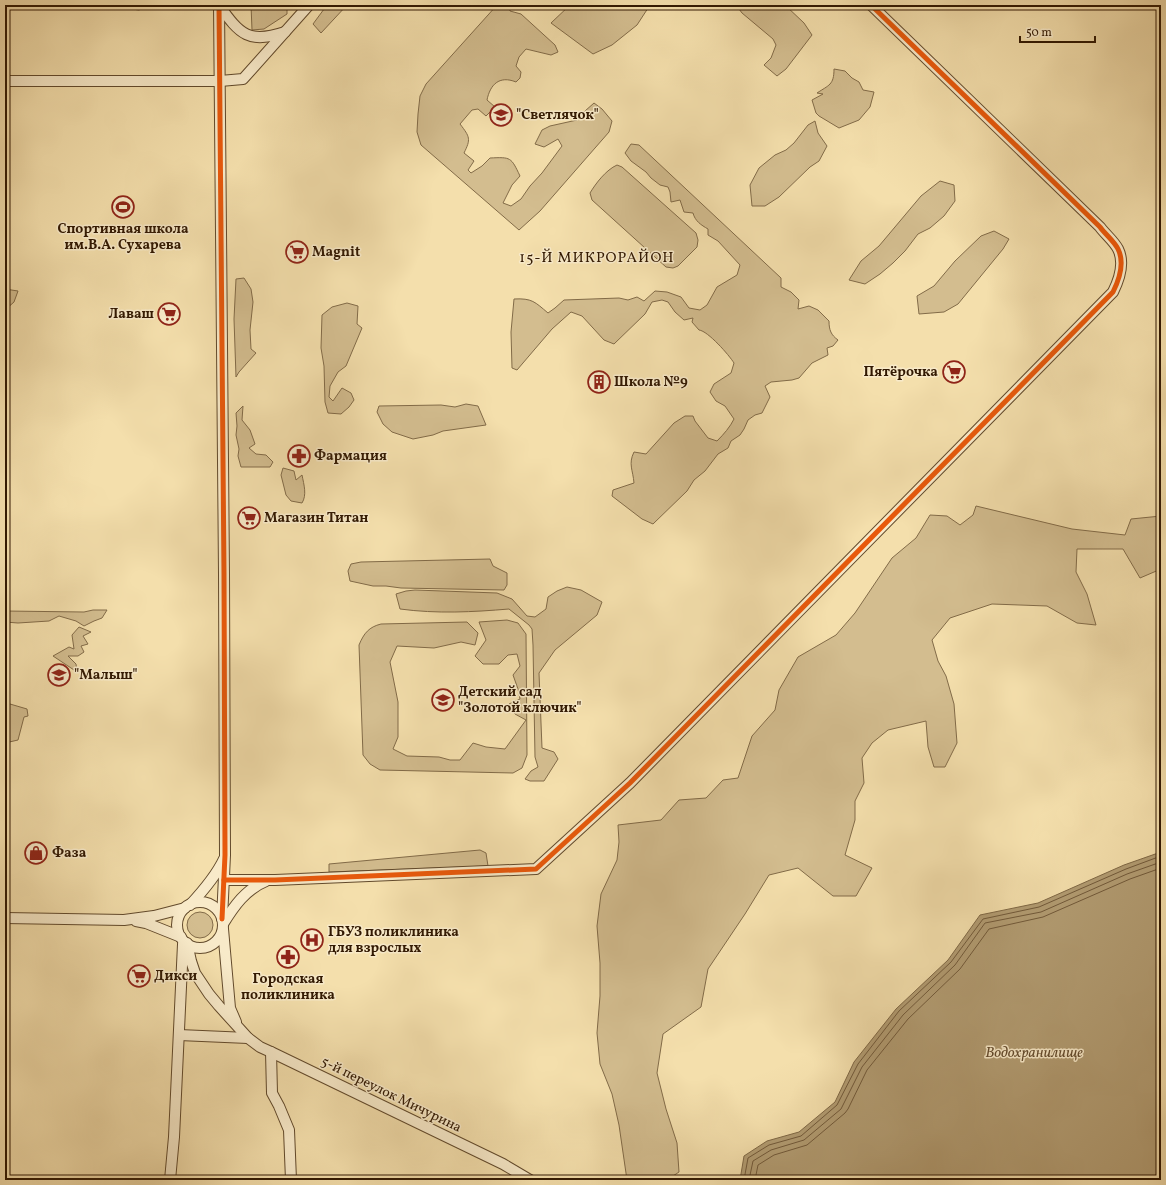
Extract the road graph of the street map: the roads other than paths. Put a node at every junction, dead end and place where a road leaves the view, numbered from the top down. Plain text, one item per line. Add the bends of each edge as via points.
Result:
1 (219, 5) edge
2 (309, 5) edge
3 (871, 5) edge
4 (285, 32) junction
5 (5, 81) edge
6 (220, 81) junction
7 (225, 855) junction
8 (224, 880) junction
9 (275, 880) junction
10 (187, 906) junction
11 (5, 918) edge
12 (124, 920) junction
13 (223, 924) junction
14 (184, 940) junction
15 (179, 1035) junction
16 (245, 1035) junction
17 (271, 1052) junction
18 (170, 1180) edge
19 (291, 1180) edge
20 (530, 1180) edge

1 - 4 street via 240,31 248,36 271,37
1 - 6 street, 5-й переулок Мичурина
2 - 4 street
3 - 9 street via 1100,227 1118,249 1121,261 1118,282 1113,292 636,777 536,870
4 - 6 street via 243,79
5 - 6 street
6 - 7 street, 5-й переулок Мичурина
7 - 8 street, 5-й переулок Мичурина
7 - 10 street via 200,894
8 - 9 street
8 - 13 street, 5-й переулок Мичурина
9 - 13 street via 257,885 250,890 236,904
10 - 12 street via 154,916
10 - 13 street via 207,903 217,909
10 - 14 street via 181,913 178,925
11 - 12 street
12 - 14 street via 146,923
13 - 14 street via 219,938 211,945 201,947
13 - 16 street, 5-й переулок Мичурина via 230,1008
14 - 15 street
14 - 16 street, 5-й переулок Мичурина via 195,973 214,1000
15 - 16 street
15 - 18 street
16 - 17 street, 5-й переулок Мичурина
17 - 19 street via 272,1093 289,1130
17 - 20 street, 5-й переулок Мичурина via 503,1164

